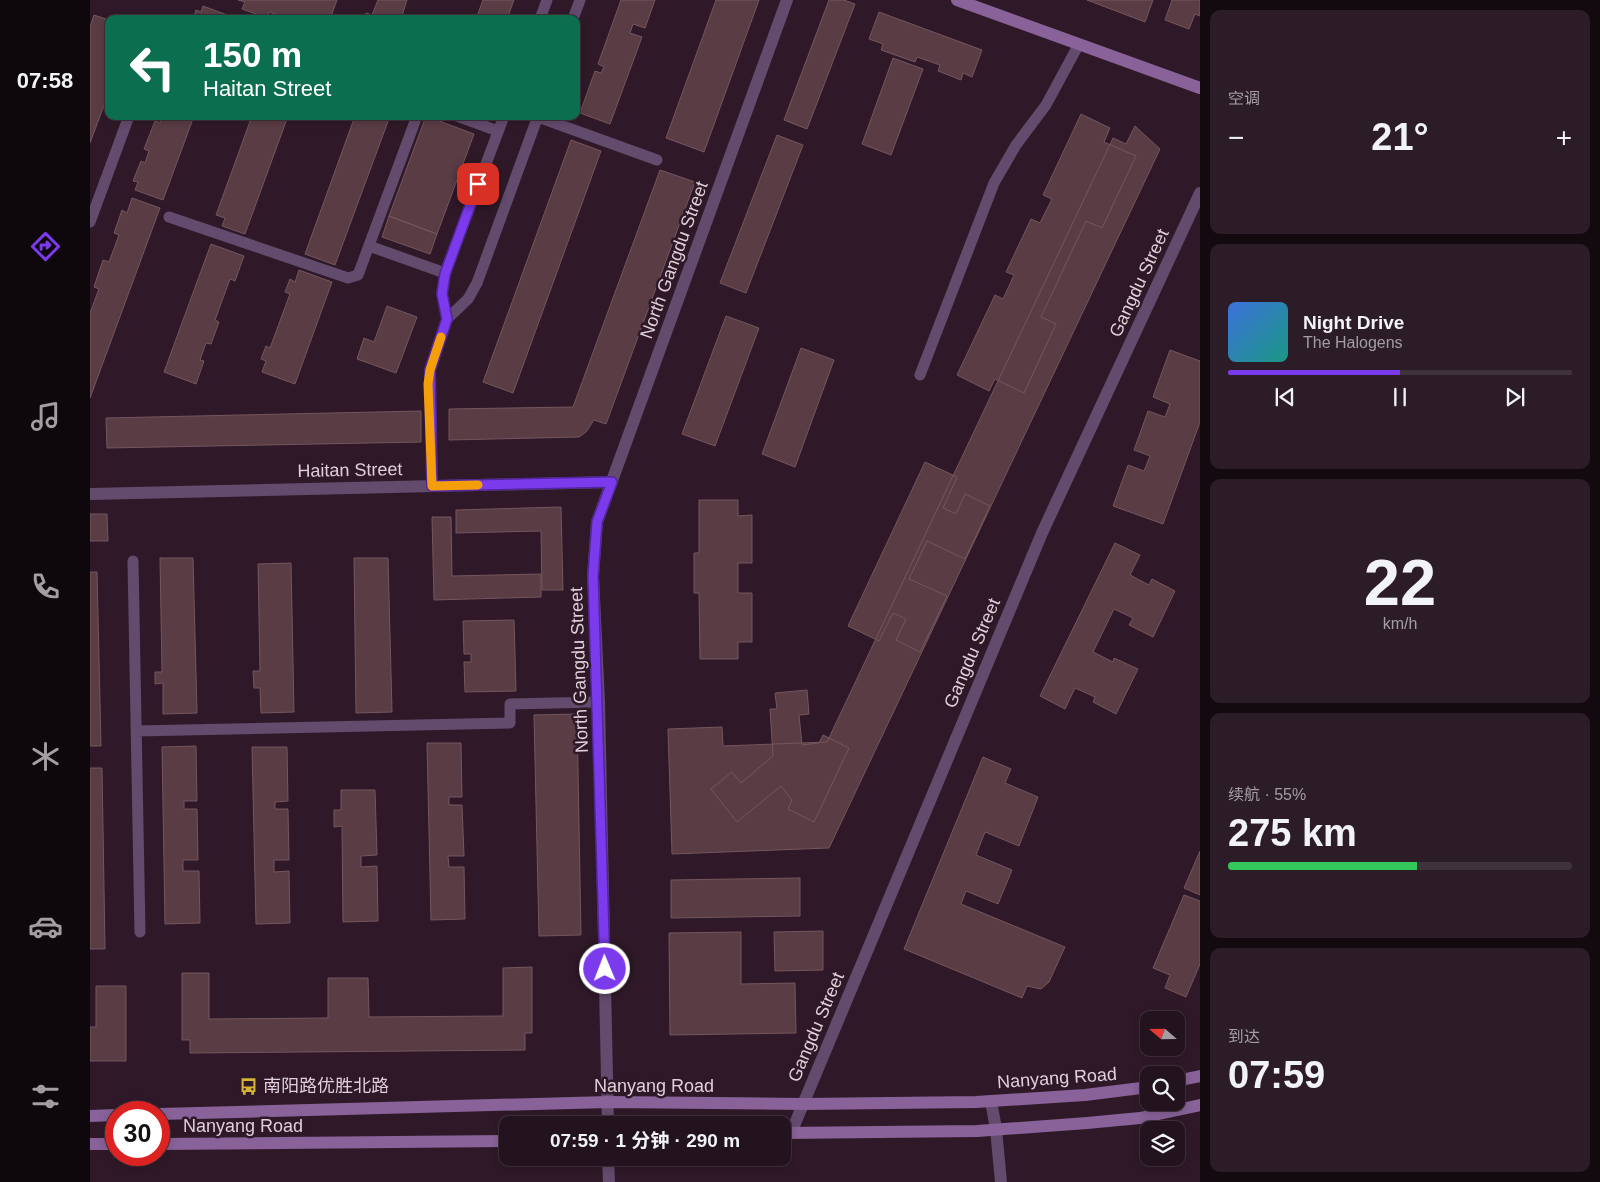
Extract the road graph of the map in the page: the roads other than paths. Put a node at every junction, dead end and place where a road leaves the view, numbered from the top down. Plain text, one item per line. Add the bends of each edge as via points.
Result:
1 (548, 0) edge
2 (580, 0) edge
3 (787, 0) edge
4 (957, 0) edge
5 (542, 15) edge
6 (575, 15) edge
7 (1079, 44) junction
8 (1200, 88) edge
9 (128, 120) edge
10 (416, 120) edge
11 (468, 120) edge
12 (502, 120) edge
13 (537, 120) edge
14 (549, 120) edge
15 (498, 131) junction
16 (657, 160) dead end
17 (1200, 193) edge
18 (169, 217) dead end
19 (90, 222) edge
20 (369, 246) junction
21 (445, 274) junction
22 (447, 319) junction
23 (920, 375) dead end
24 (612, 482) junction
25 (432, 486) junction
26 (90, 494) edge
27 (133, 561) dead end
28 (599, 702) junction
29 (136, 732) junction
30 (140, 932) dead end
31 (1200, 1076) edge
32 (1185, 1079) edge
33 (1140, 1087) edge
34 (991, 1101) junction
35 (608, 1102) junction
36 (803, 1104) junction
37 (1200, 1105) edge
38 (170, 1114) edge
39 (105, 1115) edge
40 (90, 1116) edge
41 (608, 1116) edge
42 (791, 1126) edge
43 (996, 1129) junction
44 (791, 1133) edge
45 (499, 1141) edge
46 (90, 1144) edge
47 (105, 1144) edge
48 (170, 1144) edge
49 (608, 1166) edge
50 (609, 1182) edge
51 (1001, 1182) edge

1 - 5 lane
2 - 6 lane
3 - 24 street, North Gangdu Street
4 - 7 main road
7 - 8 main road
7 - 23 lane via 1046,105 1016,145 994,183
9 - 19 lane
10 - 20 lane
11 - 15 lane
12 - 15 lane
13 - 22 lane via 477,283 468,299
14 - 16 lane
15 - 21 lane
17 - 36 street, Gangdu Street via 1042,533
18 - 20 lane via 348,278 358,276
20 - 21 lane
21 - 22 lane via 442,294
22 - 25 lane via 430,370
24 - 25 street, Haitan Street
24 - 28 street, North Gangdu Street via 595,536 593,576
25 - 26 street, Haitan Street
27 - 29 lane
28 - 29 lane via 510,704 510,723
28 - 35 street, North Gangdu Street
29 - 30 lane
31 - 32 main road
33 - 34 main road, Nanyang Road via 1085,1095
34 - 36 main road, Nanyang Road
34 - 43 street
35 - 36 main road, Nanyang Road
35 - 38 main road, Nanyang Road
35 - 41 street, North Gangdu Street
36 - 42 street, Gangdu Street
37 - 43 main road via 1140,1118
39 - 40 main road
43 - 44 main road
43 - 51 street
45 - 48 main road, Nanyang Road
46 - 47 main road
49 - 50 street

